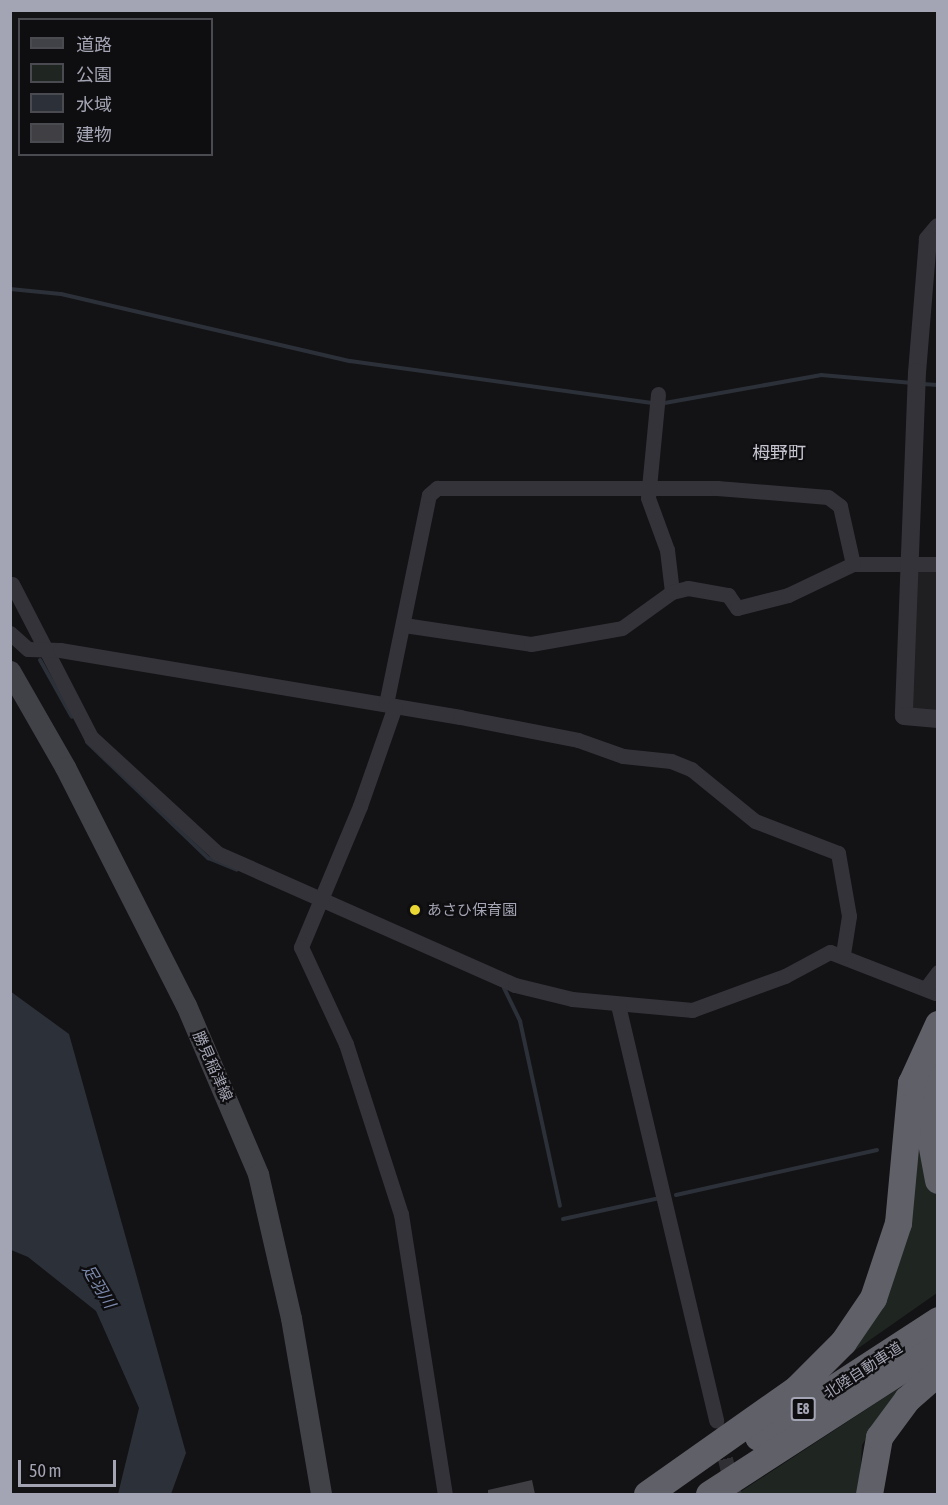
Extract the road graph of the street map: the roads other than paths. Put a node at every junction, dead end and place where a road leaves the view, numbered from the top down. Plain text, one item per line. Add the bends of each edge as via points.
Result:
1 (938, 226) edge
2 (657, 401) dead end
3 (649, 489) junction
4 (854, 564) junction
5 (910, 564) junction
6 (938, 564) edge
7 (12, 584) edge
8 (672, 592) junction
9 (404, 625) junction
10 (10, 633) edge
11 (47, 649) junction
12 (10, 671) edge
13 (391, 705) junction
14 (938, 719) edge
15 (322, 904) junction
16 (843, 955) junction
17 (938, 972) edge
18 (618, 1005) junction
19 (938, 1024) edge
20 (938, 1060) edge
21 (938, 1180) edge
22 (938, 1320) edge
23 (938, 1346) edge
24 (938, 1372) edge
25 (716, 1421) tunnel mouth
26 (321, 1494) edge
27 (445, 1494) edge
28 (647, 1494) edge
29 (665, 1494) edge
30 (709, 1494) edge
31 (869, 1494) edge

1 - 5 street via 928,239 917,383
2 - 3 street
3 - 4 street via 717,488 828,497 840,506
3 - 8 street via 667,550
3 - 9 street via 437,488 429,495
4 - 5 street
4 - 8 street via 788,595 737,608 728,595 713,590
5 - 6 street
5 - 14 street via 904,716
7 - 11 street
8 - 9 street via 622,628 531,644
9 - 13 street
10 - 11 street via 28,649
11 - 13 street
11 - 15 street via 91,737 110,758 217,853
12 - 26 main road, 勝見稲津線 via 181,995 258,1174 291,1318
13 - 15 street
13 - 16 street via 578,740 691,769 755,821 838,853 849,916
15 - 18 street via 515,984
15 - 27 street via 301,947 346,1044 402,1214
16 - 17 street via 930,990
16 - 18 street via 830,952 785,976 692,1010
18 - 25 street
19 - 28 highway via 911,1083 898,1223 873,1298 843,1342 797,1388
20 - 21 highway via 928,1126
22 - 29 highway, 北陸自動車道 / E8
23 - 30 highway, 北陸自動車道 / E8
24 - 31 highway via 907,1399 879,1437

